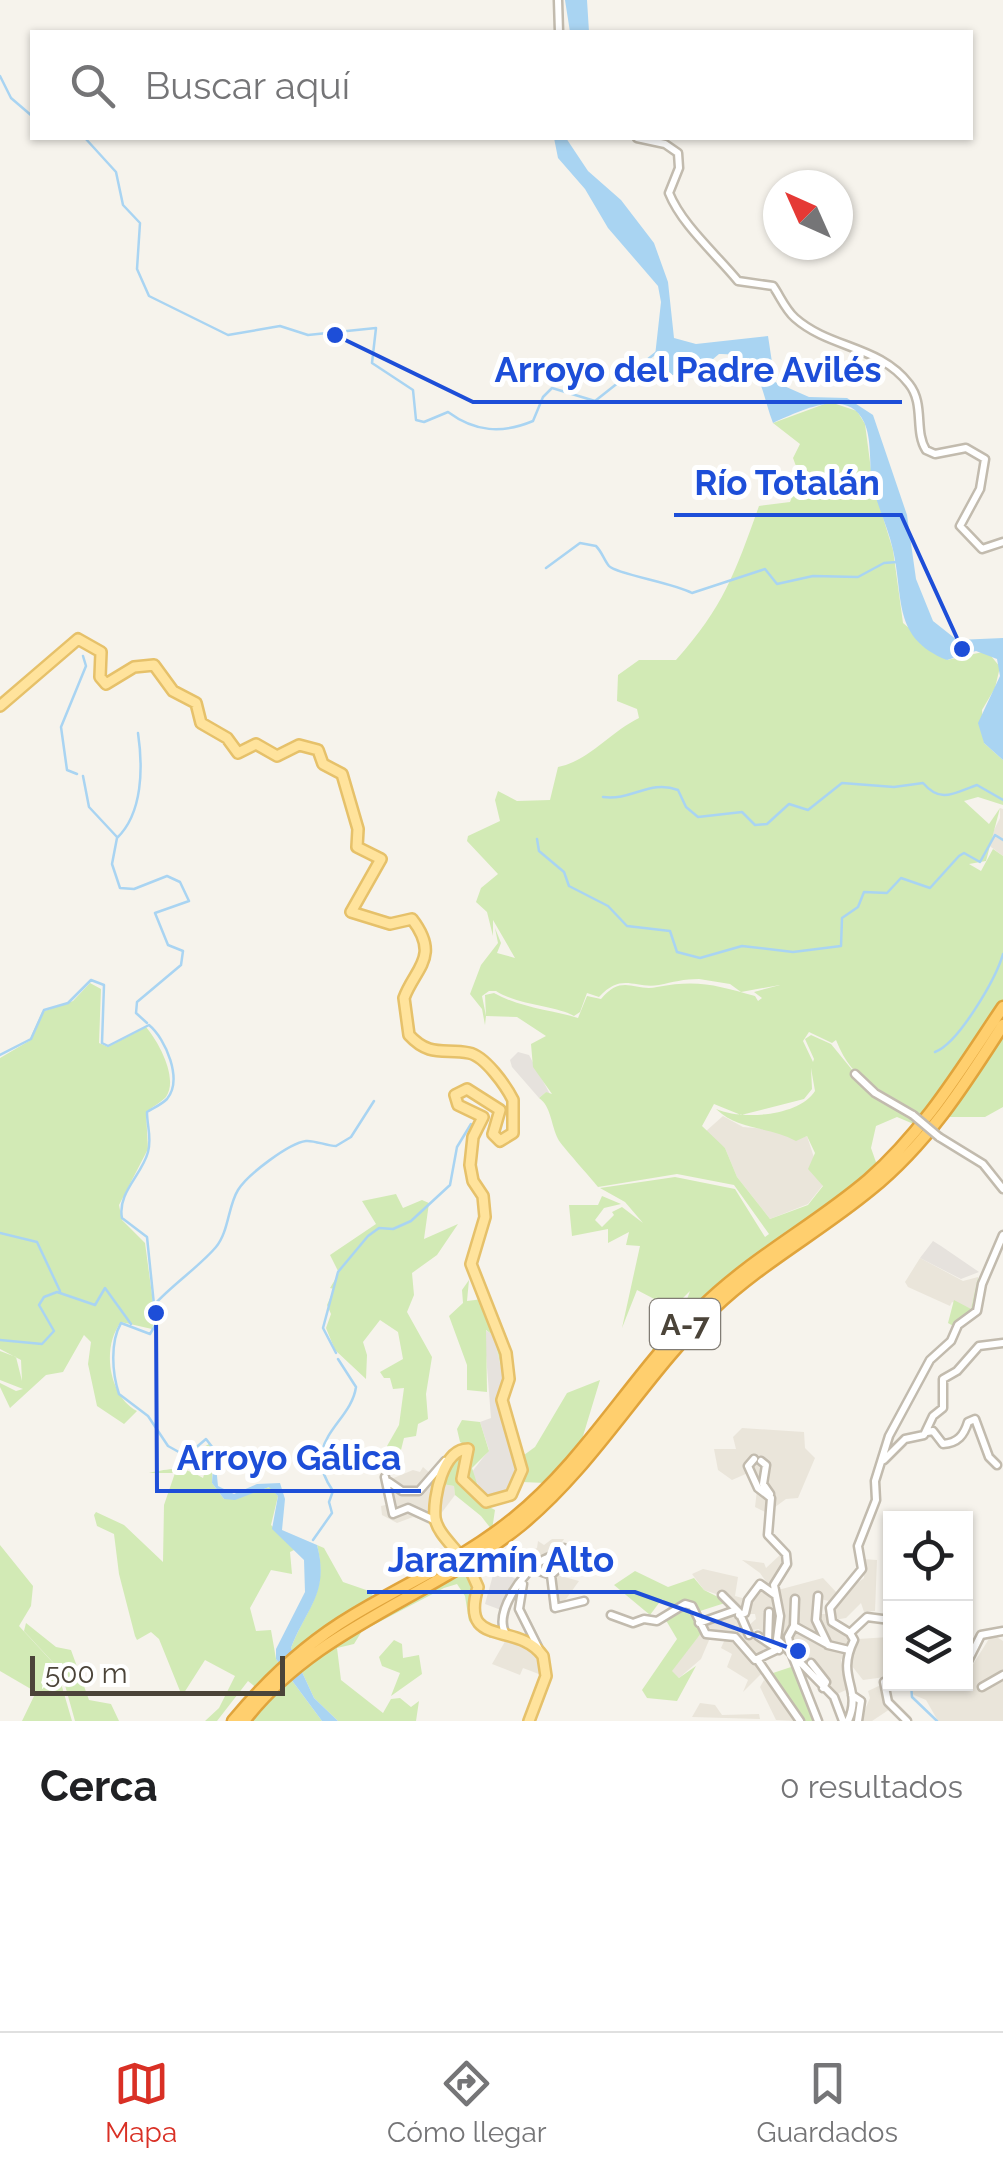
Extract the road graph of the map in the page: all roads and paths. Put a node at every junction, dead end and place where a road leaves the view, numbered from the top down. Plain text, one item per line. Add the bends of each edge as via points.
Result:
1 (558, 0) edge
2 (559, 30) edge
3 (646, 140) edge
4 (1003, 542) edge
5 (0, 706) edge
6 (1003, 1007) edge
7 (1003, 1025) edge
8 (855, 1074) dead end
9 (1003, 1189) edge
10 (1003, 1235) edge
11 (1001, 1248) edge
12 (1003, 1343) edge
13 (926, 1432) junction
14 (883, 1460) junction
15 (449, 1461) junction
16 (997, 1465) dead end
17 (770, 1498) junction
18 (436, 1521) junction
19 (564, 1548) dead end
20 (458, 1553) dead end
21 (570, 1559) dead end
22 (469, 1567) dead end
23 (534, 1569) junction
24 (551, 1575) junction
25 (523, 1580) junction
26 (774, 1594) junction
27 (722, 1595) dead end
28 (818, 1596) dead end
29 (795, 1599) dead end
30 (584, 1602) dead end
31 (738, 1612) junction
32 (769, 1612) dead end
33 (611, 1615) dead end
34 (356, 1618) junction
35 (883, 1619) edge
36 (700, 1623) junction
37 (794, 1626) junction
38 (1000, 1632) edge
39 (850, 1633) junction
40 (506, 1634) junction
41 (768, 1642) junction
42 (828, 1645) junction
43 (776, 1650) junction
44 (849, 1650) junction
45 (792, 1652) junction
46 (973, 1652) edge
47 (541, 1654) junction
48 (759, 1662) junction
49 (811, 1663) dead end
50 (1003, 1675) edge
51 (982, 1687) dead end
52 (823, 1688) junction
53 (886, 1691) edge
54 (263, 1692) junction
55 (851, 1694) junction
56 (233, 1721) edge
57 (244, 1721) edge
58 (529, 1721) edge
59 (800, 1721) edge
60 (818, 1721) edge
61 (845, 1721) edge
62 (858, 1721) edge
63 (907, 1721) edge

1 - 2 street
3 - 4 street via 678,153 668,194 672,203 738,281 772,286 798,321 837,344 871,352 903,376 915,393 926,450 966,448 985,459 980,489 960,526 982,550
5 - 15 main road via 78,639 101,652 106,684 154,664 173,691 193,700 204,725 238,753 256,744 277,756 303,745 342,774 358,848 381,859 351,912 390,924 412,920 423,949 424,967 404,998 409,1035 440,1054 479,1058 514,1100 513,1133 500,1141 493,1134 495,1106 462,1088 454,1098 483,1117 470,1165 486,1217 471,1264 506,1353 509,1379 502,1400 521,1460 520,1480 507,1498 486,1502 462,1479 468,1449
6 - 34 highway, A-7 via 902,1148 702,1306 553,1482 474,1547
7 - 34 highway, A-7 via 910,1154 713,1309 561,1488 480,1555
8 - 9 street, bridge via 983,1164
10 - 11 street
11 - 14 street via 982,1284 977,1312 930,1360
12 - 13 street via 979,1346 943,1379 943,1408
13 - 14 street via 905,1439
13 - 16 street via 952,1443 975,1419
14 - 39 street via 858,1546 862,1569 831,1602 832,1622
15 - 18 main road
15 - 18 street via 414,1492 385,1477 393,1514 408,1508
17 - 17 street via 748,1466 758,1460 766,1465 763,1484
17 - 26 street via 768,1536 787,1564
18 - 20 main road
19 - 23 street
21 - 24 street
22 - 40 main road via 478,1587 471,1613 491,1632
23 - 24 street
23 - 25 street
24 - 30 street via 555,1608
25 - 40 street via 502,1610
25 - 47 street via 519,1608
26 - 31 street via 760,1584
26 - 45 street via 780,1604 777,1639
27 - 31 street
28 - 42 street via 816,1620
29 - 37 street
31 - 36 street
31 - 41 street via 754,1636
32 - 41 street
33 - 36 street via 633,1623 658,1621 685,1604
34 - 54 highway, A-7 via 304,1648
35 - 39 street via 867,1616
36 - 48 street via 711,1636 735,1638
37 - 42 street
37 - 45 street via 788,1637
38 - 46 street via 982,1635
39 - 44 street
40 - 47 main road
41 - 43 street
42 - 44 street
43 - 45 street
43 - 48 street
44 - 55 street via 844,1662
45 - 52 street
45 - 60 street
47 - 58 main road via 546,1676
48 - 59 street
49 - 52 street via 826,1682
50 - 51 street
52 - 61 street
53 - 63 street
54 - 56 highway, A-7
54 - 57 highway, A-7
55 - 61 street via 855,1707
55 - 62 street via 861,1701

